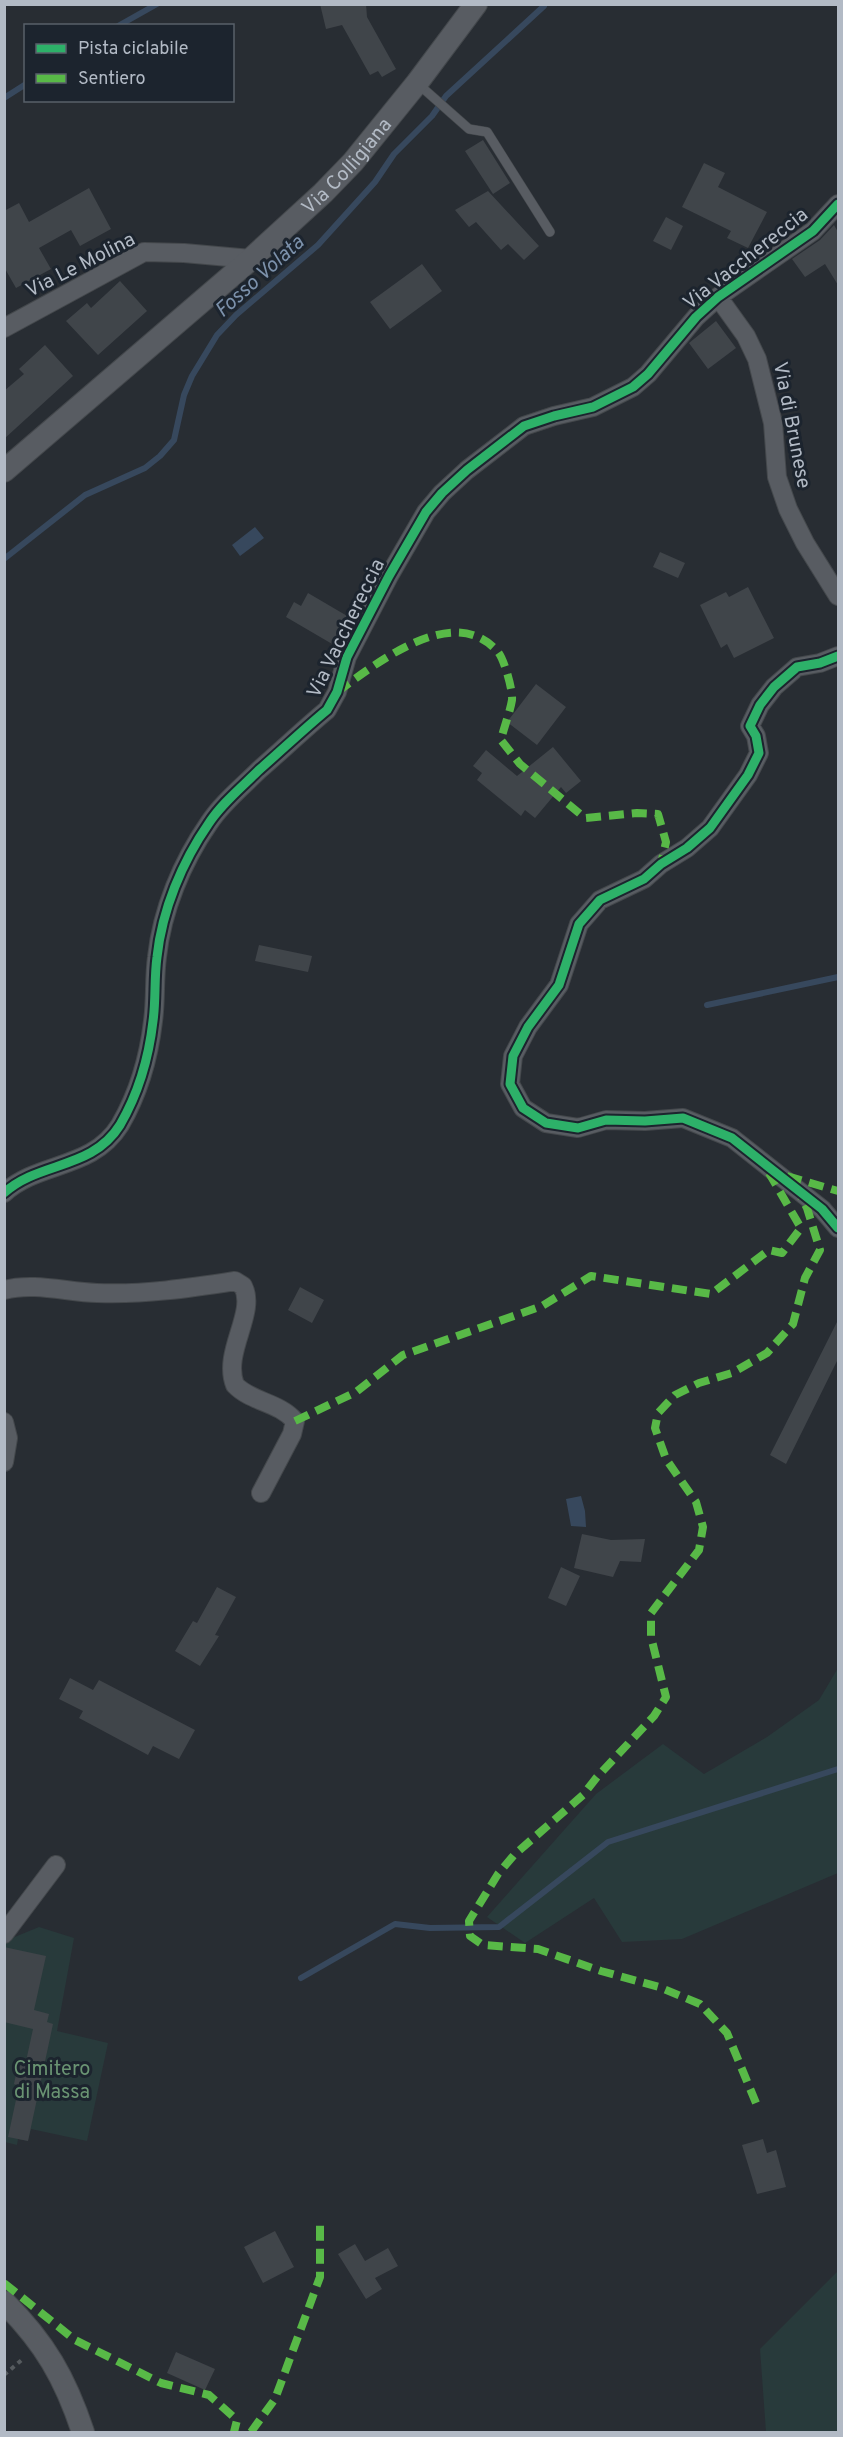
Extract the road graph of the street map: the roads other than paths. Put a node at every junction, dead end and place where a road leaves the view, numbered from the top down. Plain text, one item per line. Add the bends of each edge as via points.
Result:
1 (474, 8) edge
2 (417, 83) junction
3 (838, 204) edge
4 (550, 232) dead end
5 (251, 259) junction
6 (718, 297) junction
7 (4, 328) edge
8 (4, 471) edge
9 (838, 596) edge
10 (838, 656) edge
11 (4, 1193) edge
12 (838, 1228) edge
13 (4, 1290) edge
14 (4, 1422) edge
15 (4, 1462) edge
16 (261, 1493) dead end
17 (56, 1865) dead end
18 (4, 1934) edge
19 (4, 2302) edge
20 (83, 2433) edge

1 - 2 street, Via Colligiana
2 - 4 lane via 469,129 487,132
2 - 5 street, Via Colligiana via 338,178
3 - 6 street, Via Vacchereccia via 813,231
5 - 7 street, Via Le Molina via 144,252
5 - 8 street, Via Colligiana
6 - 9 street, Via di Brunese via 758,359 773,423 777,477 804,543
6 - 11 street, Via Vacchereccia via 633,387 593,407 524,426 467,470 426,512 347,657 337,692 327,710 237,790 209,821 187,860 161,930 153,1020 141,1079 120,1125 104,1144 85,1157 42,1172
10 - 12 street via 797,667 760,705 750,726 759,753 710,828 644,879 600,900 579,924 559,985 528,1027 513,1056 510,1084 523,1108 546,1124 578,1128 606,1120 683,1118 732,1138 822,1209
13 - 16 street via 163,1291 235,1281 243,1286 247,1302 231,1365 235,1385 287,1412 295,1421
14 - 15 street via 8,1438
17 - 18 street
19 - 20 street via 48,2353

